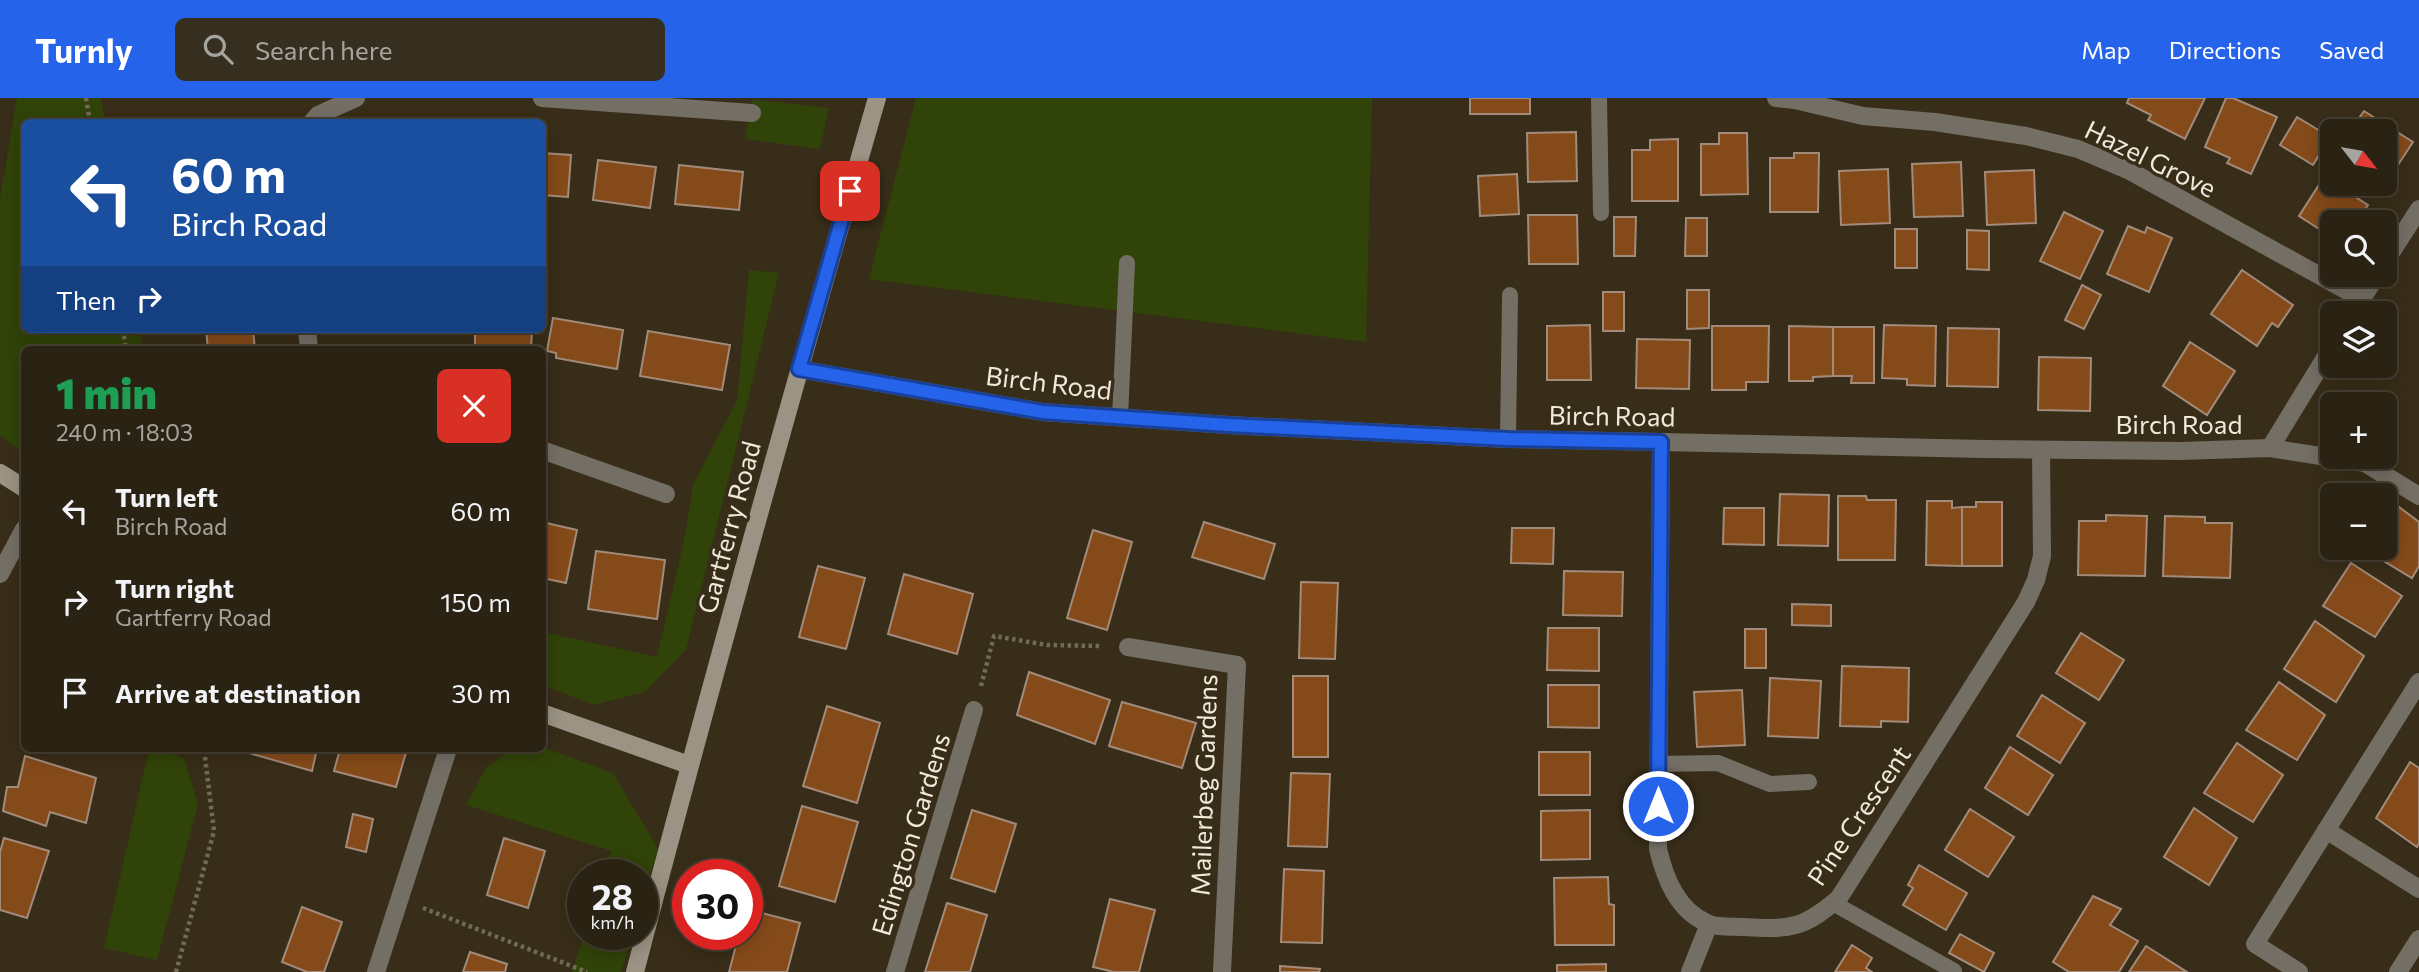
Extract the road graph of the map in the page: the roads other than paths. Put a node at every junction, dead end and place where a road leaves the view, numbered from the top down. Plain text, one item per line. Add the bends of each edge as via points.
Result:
1 (356, 98) edge
2 (542, 98) edge
3 (877, 98) edge
4 (1599, 98) edge
5 (1776, 98) edge
6 (752, 113) dead end
7 (315, 119) edge
8 (2419, 209) edge
9 (1601, 213) dead end
10 (2397, 243) edge
11 (1127, 263) dead end
12 (1510, 295) dead end
13 (2349, 301) edge
14 (2320, 366) edge
15 (799, 369) junction
16 (1120, 417) junction
17 (1508, 439) junction
18 (1661, 442) junction
19 (2270, 448) junction
20 (2041, 450) junction
21 (546, 451) edge
22 (0, 473) edge
23 (21, 486) edge
24 (666, 494) dead end
25 (2419, 496) edge
26 (21, 535) edge
27 (0, 574) edge
28 (1128, 647) road end
29 (2419, 682) edge
30 (974, 710) road end
31 (546, 714) edge
32 (447, 752) edge
33 (1658, 764) junction
34 (690, 765) junction
35 (1809, 782) dead end
36 (2326, 830) junction
37 (2419, 889) edge
38 (1833, 903) junction
39 (1709, 924) junction
40 (2419, 939) edge
41 (1954, 971) edge
42 (376, 972) edge
43 (635, 972) edge
44 (895, 972) edge
45 (1222, 972) edge
46 (1690, 972) edge
47 (2299, 972) edge
48 (2398, 972) edge

1 - 7 street
2 - 6 street
3 - 15 street, Gartferry Road
4 - 9 lane
5 - 13 street, Hazel Grove via 1863,116 2026,136 2078,149 2130,171
8 - 10 street
11 - 16 lane
12 - 17 lane
14 - 19 street
15 - 16 street, Birch Road via 1043,412
15 - 34 street, Gartferry Road
16 - 17 street, Birch Road
17 - 18 street, Birch Road
18 - 20 street, Birch Road
18 - 33 street
19 - 20 street, Birch Road
19 - 25 street, Birch Road via 2365,463
20 - 38 street, Pine Crescent via 2042,556 2026,602
21 - 24 street
22 - 23 street
26 - 27 street
28 - 45 street, Mailerbeg Gardens via 1237,665
29 - 36 street
30 - 44 street, Edington Gardens
31 - 34 street
32 - 42 street
33 - 35 lane via 1718,763 1770,784
33 - 39 street via 1658,849 1664,875 1682,904
34 - 43 street, Gartferry Road
36 - 37 street
36 - 47 street via 2255,944
38 - 39 street, Pine Crescent via 1797,926
38 - 41 lane
39 - 46 street
40 - 48 street

